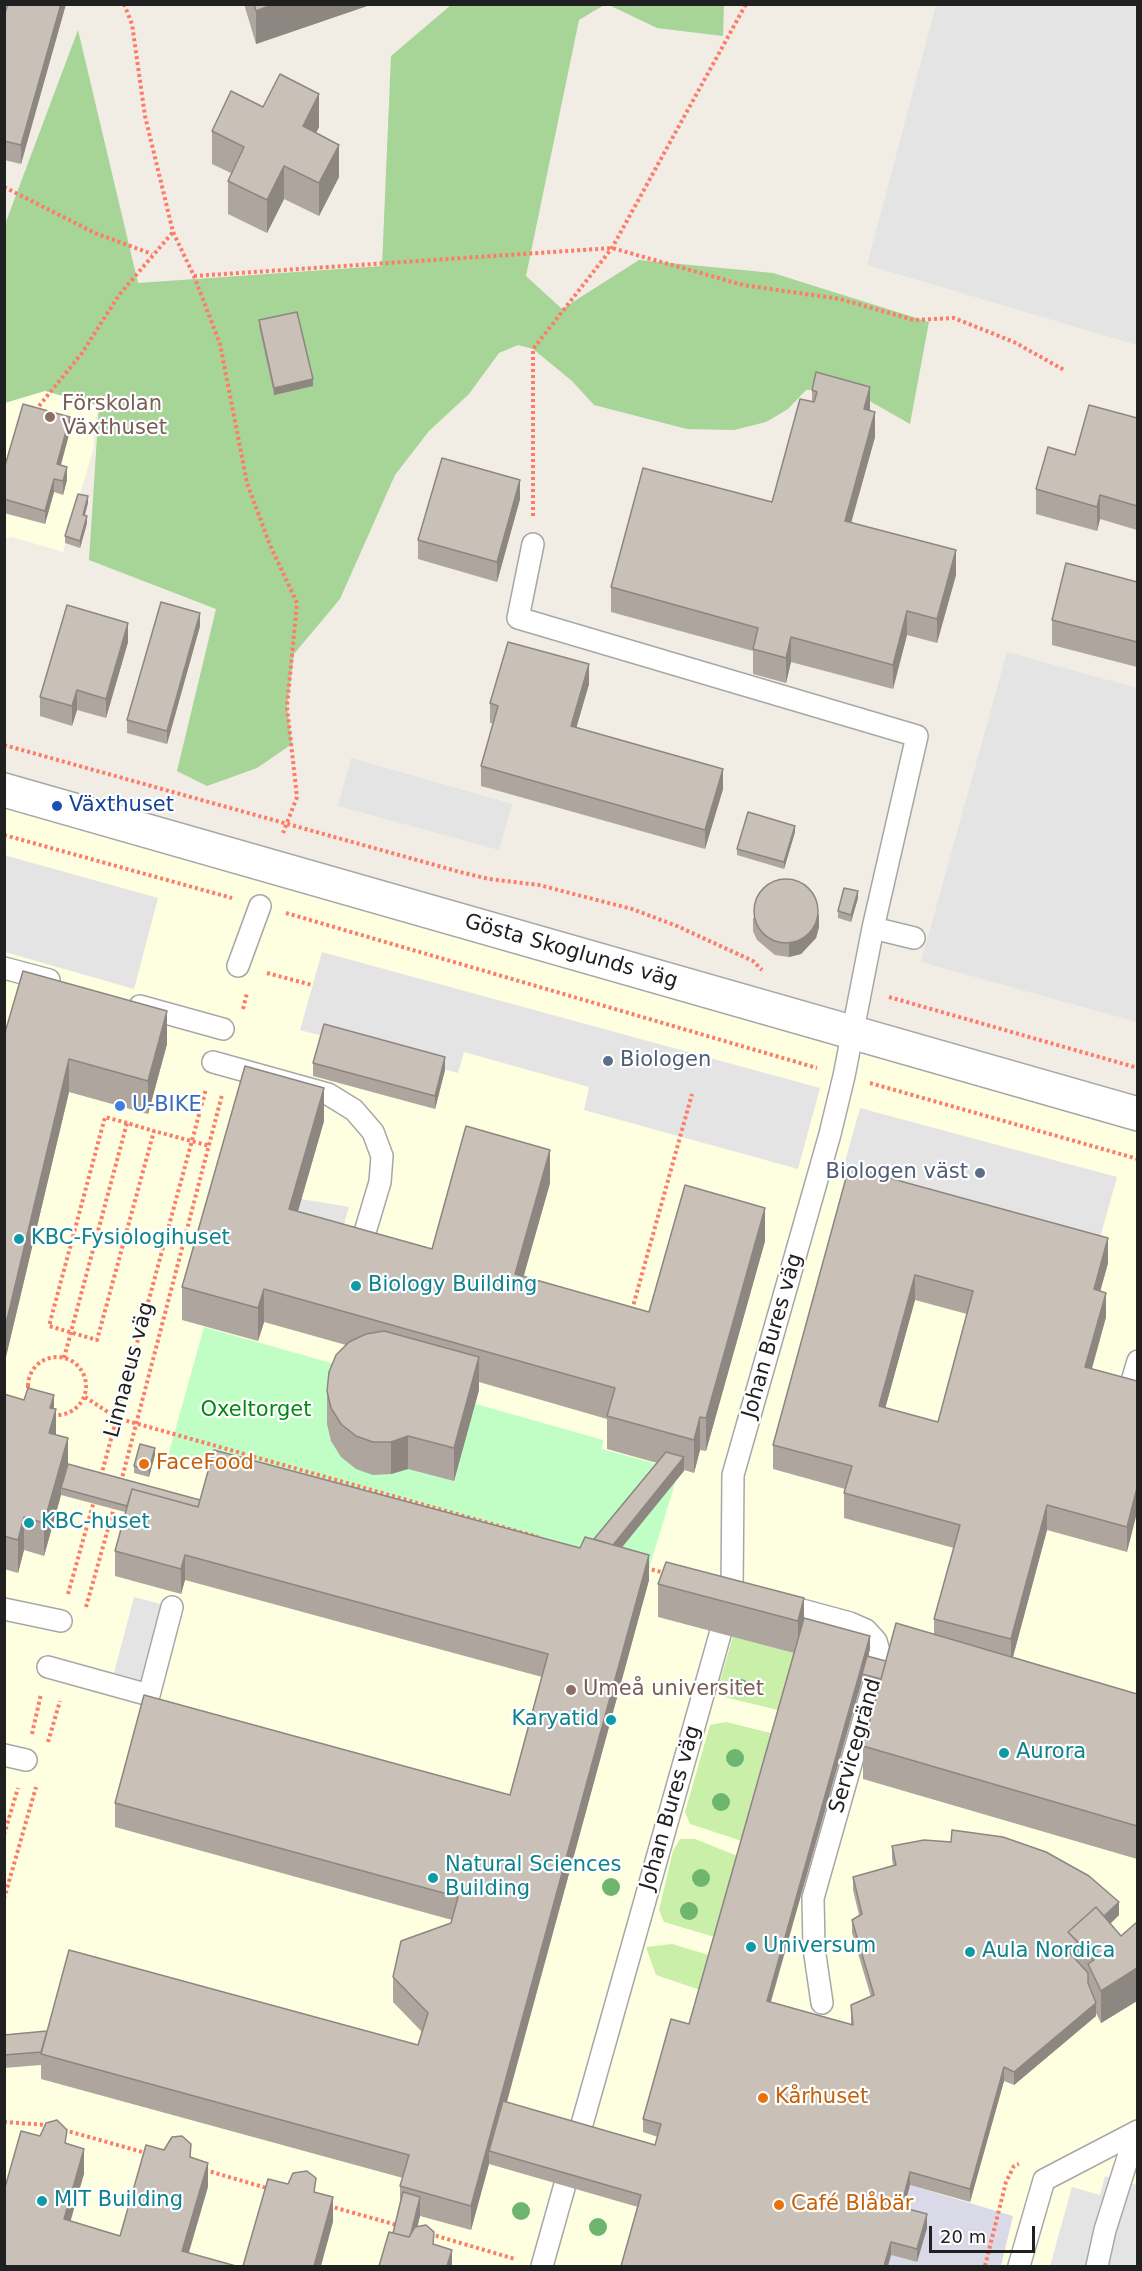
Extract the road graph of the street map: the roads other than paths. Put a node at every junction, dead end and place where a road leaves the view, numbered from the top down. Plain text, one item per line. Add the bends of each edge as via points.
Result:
1 (533, 543) road end
2 (4, 790) edge
3 (260, 906) road end
4 (873, 928) junction
5 (914, 938) dead end
6 (238, 966) dead end
7 (4, 968) edge
8 (69, 986) edge
9 (124, 1002) edge
10 (223, 1029) dead end
11 (852, 1032) junction
12 (221, 1065) road end
13 (1137, 1114) edge
14 (365, 1232) edge
15 (1137, 1360) edge
16 (1128, 1395) edge
17 (732, 1592) junction
18 (172, 1607) dead end
19 (4, 1609) edge
20 (61, 1621) road end
21 (57, 1670) road end
22 (4, 1755) edge
23 (37, 1763) road end
24 (822, 2003) dead end
25 (1137, 2131) edge
26 (542, 2266) edge
27 (1019, 2266) edge
28 (1097, 2266) edge

1 - 4 lane, Johan Bures väg via 518,618 916,736
2 - 11 street, Gösta Skoglunds väg
3 - 6 lane
4 - 5 lane
4 - 11 lane, Johan Bures väg
7 - 8 lane
9 - 10 lane
11 - 13 street, Gösta Skoglunds väg
11 - 17 lane, Johan Bures väg via 844,1076 734,1475
12 - 14 lane via 327,1094 354,1110 373,1132 382,1156 380,1182
15 - 16 lane
17 - 24 lane, Servicegränd via 867,1630 876,1641 881,1658 813,1899 813,1947
17 - 26 lane, Johan Bures väg
18 - 21 lane via 149,1695
19 - 20 lane
22 - 23 lane
25 - 27 lane via 1044,2180
25 - 28 lane

